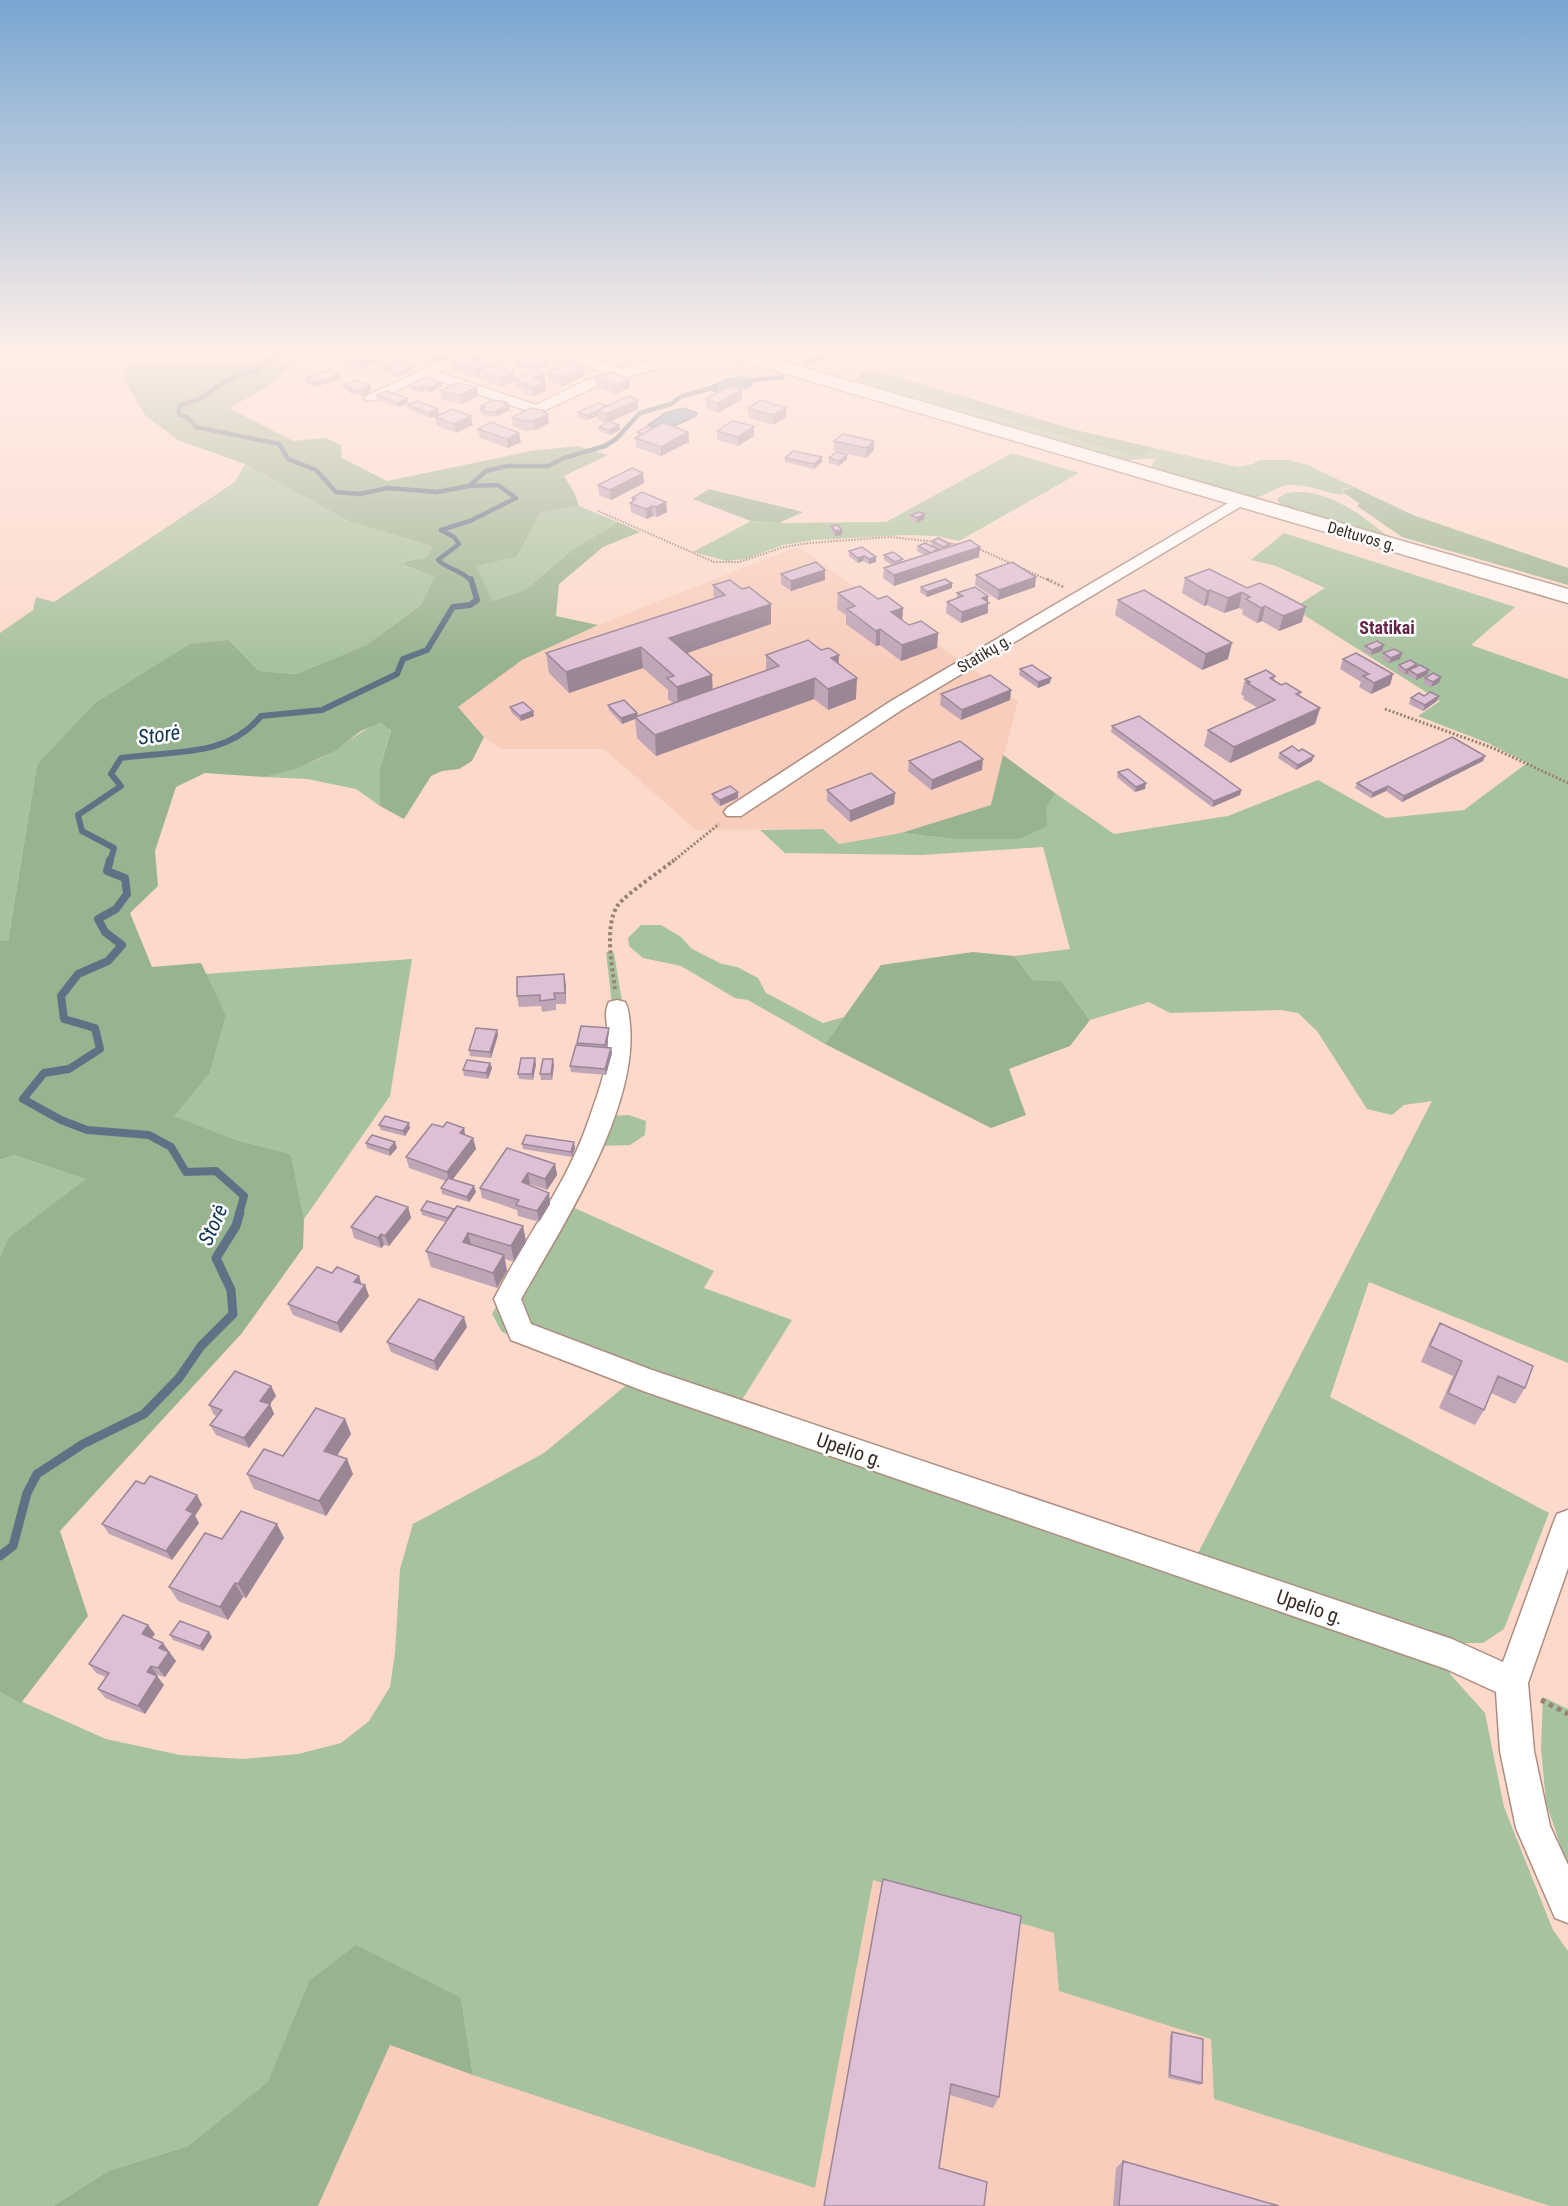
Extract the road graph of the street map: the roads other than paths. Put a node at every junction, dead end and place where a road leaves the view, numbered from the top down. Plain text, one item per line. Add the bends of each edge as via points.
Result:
1 (1093, 458) edge
2 (1240, 501) junction
3 (1568, 596) edge
4 (734, 812) road end
5 (617, 1008) road end
6 (1568, 1524) edge
7 (1512, 1683) junction
8 (1568, 1905) edge

1 - 2 main road, Deltuvos g.
2 - 3 main road, Deltuvos g.
2 - 4 street, Statikų g. via 897,705
5 - 7 street, Upelio g. via 620,1041 613,1082 599,1125 574,1181 507,1299 521,1332 646,1380 1452,1655
6 - 7 street
7 - 8 street via 1517,1751 1533,1827

